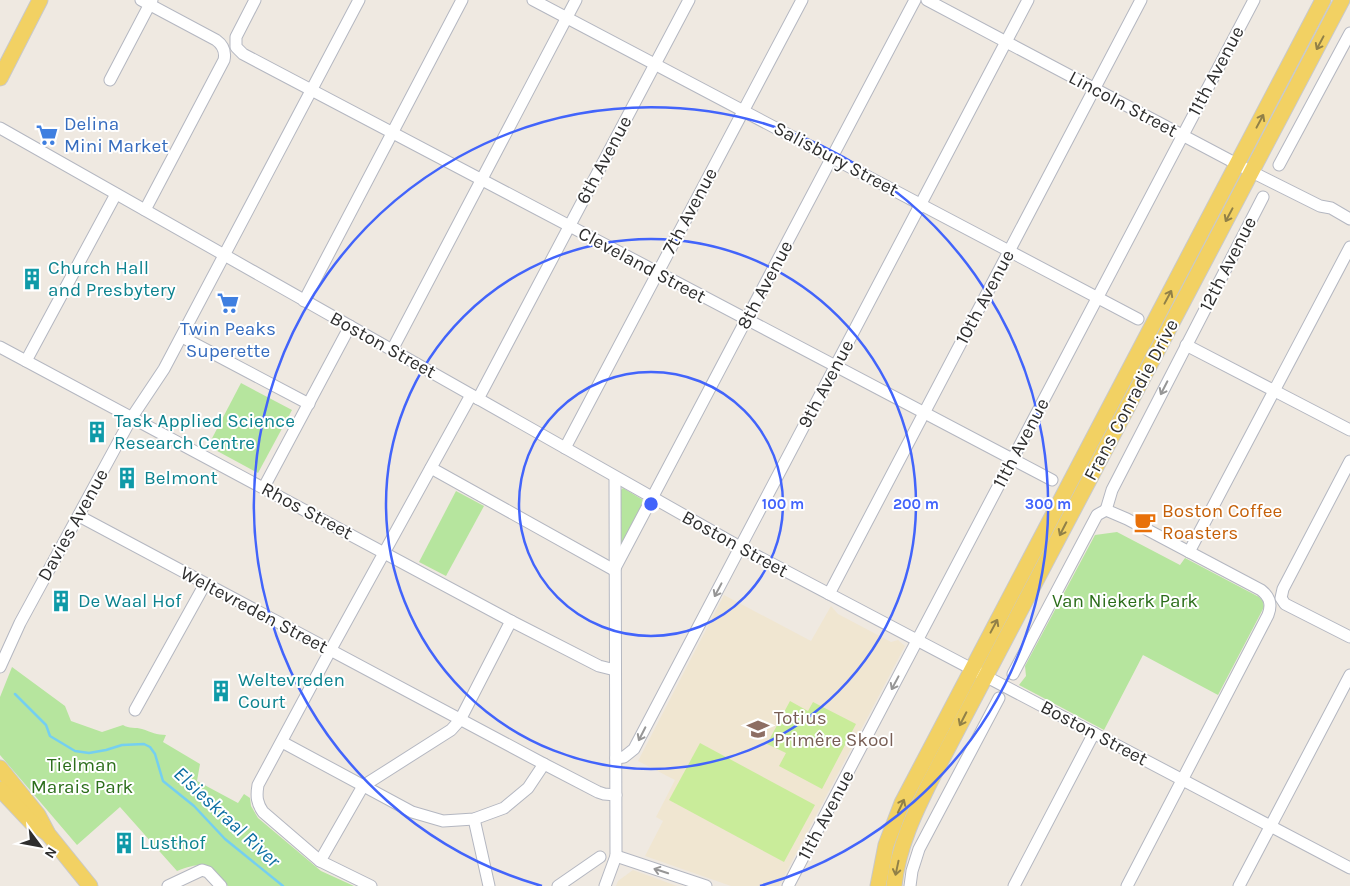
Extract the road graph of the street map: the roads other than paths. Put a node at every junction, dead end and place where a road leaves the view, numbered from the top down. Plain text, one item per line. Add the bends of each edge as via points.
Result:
1 (40, 0) edge
2 (255, 0) edge
3 (359, 0) edge
4 (462, 0) edge
5 (533, 0) edge
6 (576, 0) edge
7 (689, 0) edge
8 (802, 0) edge
9 (915, 0) edge
10 (927, 0) edge
11 (1028, 0) edge
12 (1141, 0) edge
13 (1254, 0) edge
14 (1323, 0) edge
15 (1342, 0) edge
16 (147, 1) edge
17 (567, 17) junction
18 (1350, 33) edge
19 (1006, 42) junction
20 (654, 64) junction
21 (0, 78) edge
22 (110, 80) dead end
23 (1095, 88) junction
24 (312, 90) junction
25 (743, 111) junction
26 (0, 128) edge
27 (393, 132) junction
28 (1183, 135) junction
29 (832, 157) junction
30 (1237, 164) junction
31 (1279, 165) dead end
32 (1252, 172) junction
33 (482, 180) junction
34 (116, 194) junction
35 (1263, 197) dead end
36 (920, 204) junction
37 (1320, 206) junction
38 (145, 210) junction
39 (1350, 219) edge
40 (569, 226) junction
41 (1350, 226) edge
42 (1350, 247) edge
43 (1009, 250) junction
44 (225, 255) junction
45 (658, 273) junction
46 (1098, 297) junction
47 (304, 301) junction
48 (1138, 319) dead end
49 (746, 320) junction
50 (350, 326) junction
51 (182, 337) junction
52 (1186, 345) junction
53 (0, 347) edge
54 (392, 350) junction
55 (26, 361) junction
56 (836, 366) junction
57 (1274, 390) junction
58 (475, 397) junction
59 (309, 404) junction
60 (924, 413) junction
61 (132, 417) junction
62 (1350, 430) edge
63 (566, 448) junction
64 (1013, 460) junction
65 (1350, 461) edge
66 (431, 468) junction
67 (615, 477) junction
68 (1052, 480) dead end
69 (264, 487) junction
70 (652, 498) junction
71 (1106, 510) junction
72 (79, 516) junction
73 (740, 547) junction
74 (1189, 552) junction
75 (384, 553) junction
76 (614, 570) junction
77 (205, 584) junction
78 (829, 594) junction
79 (511, 621) junction
80 (1350, 636) edge
81 (918, 640) junction
82 (330, 650) junction
83 (0, 667) edge
84 (615, 670) junction
85 (978, 673) junction
86 (1013, 674) dead end
87 (1350, 675) edge
88 (999, 698) dead end
89 (135, 710) dead end
90 (460, 720) junction
91 (1094, 733) junction
92 (282, 742) junction
93 (616, 758) junction
94 (544, 764) junction
95 (0, 768) edge
96 (1183, 780) junction
97 (363, 786) junction
98 (0, 788) edge
99 (616, 795) junction
100 (474, 819) junction
101 (1271, 826) junction
102 (48, 834) junction
103 (616, 856) junction
104 (600, 857) dead end
105 (320, 861) junction
106 (1350, 868) edge
107 (90, 886) edge
108 (168, 886) edge
109 (221, 886) edge
110 (371, 886) edge
111 (489, 886) edge
112 (558, 886) edge
113 (605, 886) edge
114 (706, 886) edge
115 (788, 886) edge
116 (878, 886) edge
117 (894, 886) edge
118 (910, 886) edge
119 (1014, 886) edge
120 (1127, 886) edge
121 (1239, 886) edge

1 - 21 main road
2 - 24 street, Cleveland Street via 236,35 238,50
3 - 24 street, Davies Avenue
4 - 27 street
5 - 17 street, Salisbury Street
6 - 17 street
7 - 20 street, 6th Avenue
8 - 25 street, 7th Avenue
9 - 29 street, 8th Avenue
10 - 19 street, Lincoln Street
11 - 19 street, 9th Avenue
12 - 23 street, 10th Avenue
13 - 28 street, 11th Avenue
30 -> 14 main road, Frans Conradie Drive
15 -> 32 main road, Frans Conradie Drive
16 - 22 street
16 - 38 street via 213,38 224,48 224,60
17 - 20 street, Salisbury Street
17 - 33 street
18 - 31 street
19 - 23 street, Lincoln Street
19 - 36 street, 9th Avenue
20 - 25 street, Salisbury Street
20 - 40 street, 6th Avenue
23 - 28 street, Lincoln Street
23 - 43 street, 10th Avenue
24 - 27 street, Cleveland Street
24 - 44 street, Davies Avenue
25 - 29 street, Salisbury Street
25 - 45 street, 7th Avenue
26 - 34 street, Boston Street
27 - 33 street, Cleveland Street
27 - 47 street
28 - 30 street, Lincoln Street
28 - 46 street, 11th Avenue
29 - 36 street, Salisbury Street
29 - 49 street, 8th Avenue
30 - 32 street, Lincoln Street
85 -> 30 main road, Frans Conradie Drive
32 - 37 street, Lincoln Street
32 -> 85 main road, Frans Conradie Drive
33 - 40 street, Cleveland Street
33 - 54 street
34 - 38 street, Boston Street
34 - 55 street
35 - 52 street, 12th Avenue
36 - 43 street, Salisbury Street
36 - 56 street, 9th Avenue
37 - 39 street, Lincoln Street
37 - 41 street, Lincoln Street
38 - 44 street, Boston Street
40 - 45 street, Cleveland Street
40 - 58 street, 6th Avenue
42 - 57 street
43 - 46 street, Salisbury Street
43 - 60 street, 10th Avenue
44 - 47 street, Boston Street
44 - 51 street, Davies Avenue
45 - 49 street, Cleveland Street
45 - 63 street, 7th Avenue
46 - 48 street, Salisbury Street
46 - 64 street, 11th Avenue
47 - 50 street, Boston Street
49 - 56 street, Cleveland Street
49 - 70 street, 8th Avenue
50 - 54 street, Boston Street
50 - 59 street
51 - 59 street
51 - 61 street, Davies Avenue via 155,385
52 - 57 street
52 -> 71 street, 12th Avenue via 1112,490
53 - 55 street, Rhos Street
54 - 58 street, Boston Street
55 - 61 street, Rhos Street
56 - 60 street, Cleveland Street
56 - 73 street, 9th Avenue
57 - 62 street
57 - 74 street
58 - 63 street, Boston Street
58 - 66 street, 6th Avenue
59 - 69 street
60 - 64 street, Cleveland Street
60 - 78 street, 10th Avenue
61 - 69 street, Rhos Street
61 - 72 street, Davies Avenue
63 - 67 street, Boston Street
64 - 68 street, Cleveland Street
64 - 81 street, 11th Avenue
65 - 80 street via 1283,589 1282,598 1286,604
66 - 75 street, 6th Avenue
66 - 76 street
67 - 70 street, Boston Street
67 - 76 street
69 - 75 street, Rhos Street
70 - 73 street, Boston Street
70 - 76 street, 8th Avenue
71 - 74 street
71 - 86 street, 12th Avenue via 1097,515
72 - 77 street, Weltevreden Street
72 - 83 street, Davies Avenue via 20,623
73 - 78 street, Boston Street
73 -> 93 street, 9th Avenue via 634,749 624,758
74 - 96 street via 1261,590 1270,602 1268,615
75 - 79 street, Rhos Street
75 - 82 street, 6th Avenue
76 - 84 street
77 - 82 street, Weltevreden Street
77 - 89 street
78 - 81 street, Boston Street
79 - 84 street, Rhos Street via 600,666
79 - 90 street
81 - 85 street, Boston Street
81 -> 115 street, 11th Avenue
82 - 90 street, Weltevreden Street
82 - 92 street, 6th Avenue
84 - 93 street
85 - 91 street, Boston Street
116 -> 85 main road, Frans Conradie Drive via 886,845 898,812
85 -> 117 main road, Frans Conradie Drive via 914,814 900,853
87 - 101 street
88 - 118 street via 923,841
90 - 94 street, Weltevreden Street
90 - 97 street via 451,730
91 - 96 street, Boston Street
91 - 119 street
92 - 97 street
92 - 105 street, 6th Avenue via 258,785 258,804 263,812
93 - 99 street
94 - 99 street, Weltevreden Street via 598,792
94 - 100 street via 528,788 513,802
95 - 102 main road via 38,815
96 - 101 street, Boston Street
96 - 120 street
97 - 100 street via 422,816 448,821
97 - 105 street
98 - 102 main road via 31,822
99 - 103 street
100 - 111 street
101 - 106 street, Boston Street
101 - 121 street
102 - 107 main road
103 - 113 street
114 -> 103 street
104 - 112 street
105 - 110 street
108 - 109 street via 202,870

